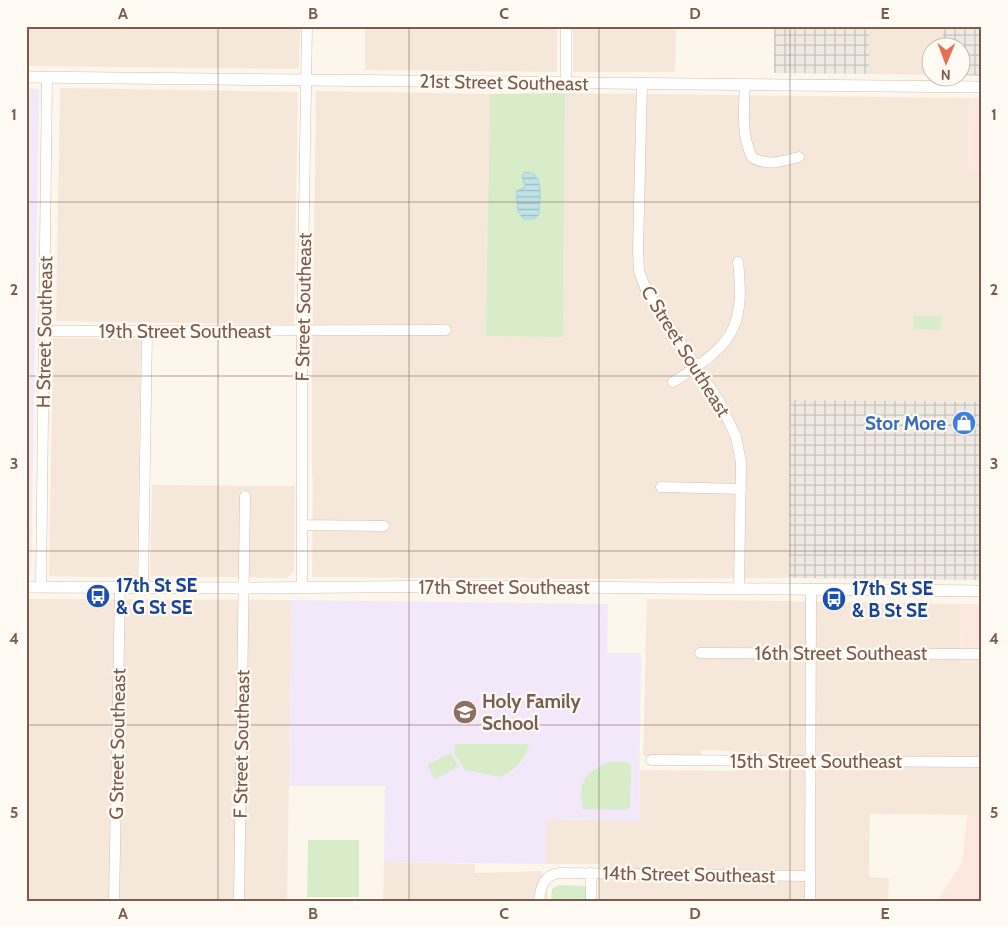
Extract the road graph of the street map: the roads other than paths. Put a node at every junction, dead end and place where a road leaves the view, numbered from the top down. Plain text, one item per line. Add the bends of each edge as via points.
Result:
1 (307, 26) edge
2 (566, 26) edge
3 (26, 77) edge
4 (47, 77) junction
5 (306, 80) junction
6 (566, 83) junction
7 (642, 84) junction
8 (745, 85) junction
9 (982, 87) edge
10 (799, 157) dead end
11 (738, 262) dead end
12 (446, 330) dead end
13 (44, 331) junction
14 (147, 331) junction
15 (302, 331) junction
16 (696, 367) junction
17 (673, 382) dead end
18 (661, 487) dead end
19 (741, 489) junction
20 (245, 496) dead end
21 (302, 525) junction
22 (384, 526) dead end
23 (26, 587) edge
24 (41, 587) junction
25 (302, 587) junction
26 (120, 588) junction
27 (143, 588) junction
28 (244, 588) junction
29 (739, 588) junction
30 (812, 589) junction
31 (982, 591) edge
32 (700, 653) dead end
33 (812, 653) junction
34 (982, 654) edge
35 (650, 760) dead end
36 (811, 761) junction
37 (982, 762) edge
38 (591, 873) junction
39 (810, 876) junction
40 (114, 901) edge
41 (239, 901) edge
42 (539, 901) edge
43 (591, 901) edge
44 (810, 901) edge

1 - 5 street, F Street Southeast
2 - 6 street
3 - 4 street, 21st Street Southeast
4 - 5 street, 21st Street Southeast
4 - 13 street, H Street Southeast
5 - 6 street, 21st Street Southeast
5 - 15 street, F Street Southeast
6 - 7 street, 21st Street Southeast
7 - 8 street, 21st Street Southeast
7 - 16 street, C Street Southeast via 639,271 646,290
8 - 9 street, 21st Street Southeast
8 - 10 street via 744,129 752,157 762,162
11 - 16 street via 741,299 736,324 722,346
12 - 15 street, 19th Street Southeast
13 - 14 street, 19th Street Southeast
13 - 24 street, H Street Southeast
14 - 15 street, 19th Street Southeast
14 - 27 street
15 - 21 street, F Street Southeast
16 - 17 street
16 - 19 street, C Street Southeast via 726,413 736,437 741,462
18 - 19 street
19 - 29 street, C Street Southeast
20 - 28 street, F Street Southeast
21 - 22 street
21 - 25 street, F Street Southeast
23 - 24 street, 17th Street Southeast
24 - 26 street, 17th Street Southeast
25 - 28 street, 17th Street Southeast
25 - 29 street, 17th Street Southeast
26 - 27 street, 17th Street Southeast
26 - 40 street, G Street Southeast
27 - 28 street, 17th Street Southeast
28 - 41 street, F Street Southeast
29 - 30 street, 17th Street Southeast
30 - 31 street, 17th Street Southeast
30 - 33 street
32 - 33 street, 16th Street Southeast
33 - 34 street, 16th Street Southeast
33 - 36 street
35 - 36 street, 15th Street Southeast
36 - 37 street, 15th Street Southeast
36 - 39 street
38 - 39 street, 14th Street Southeast
38 - 42 street, 14th Street Southeast via 553,874 545,879
38 - 43 street
39 - 44 street

